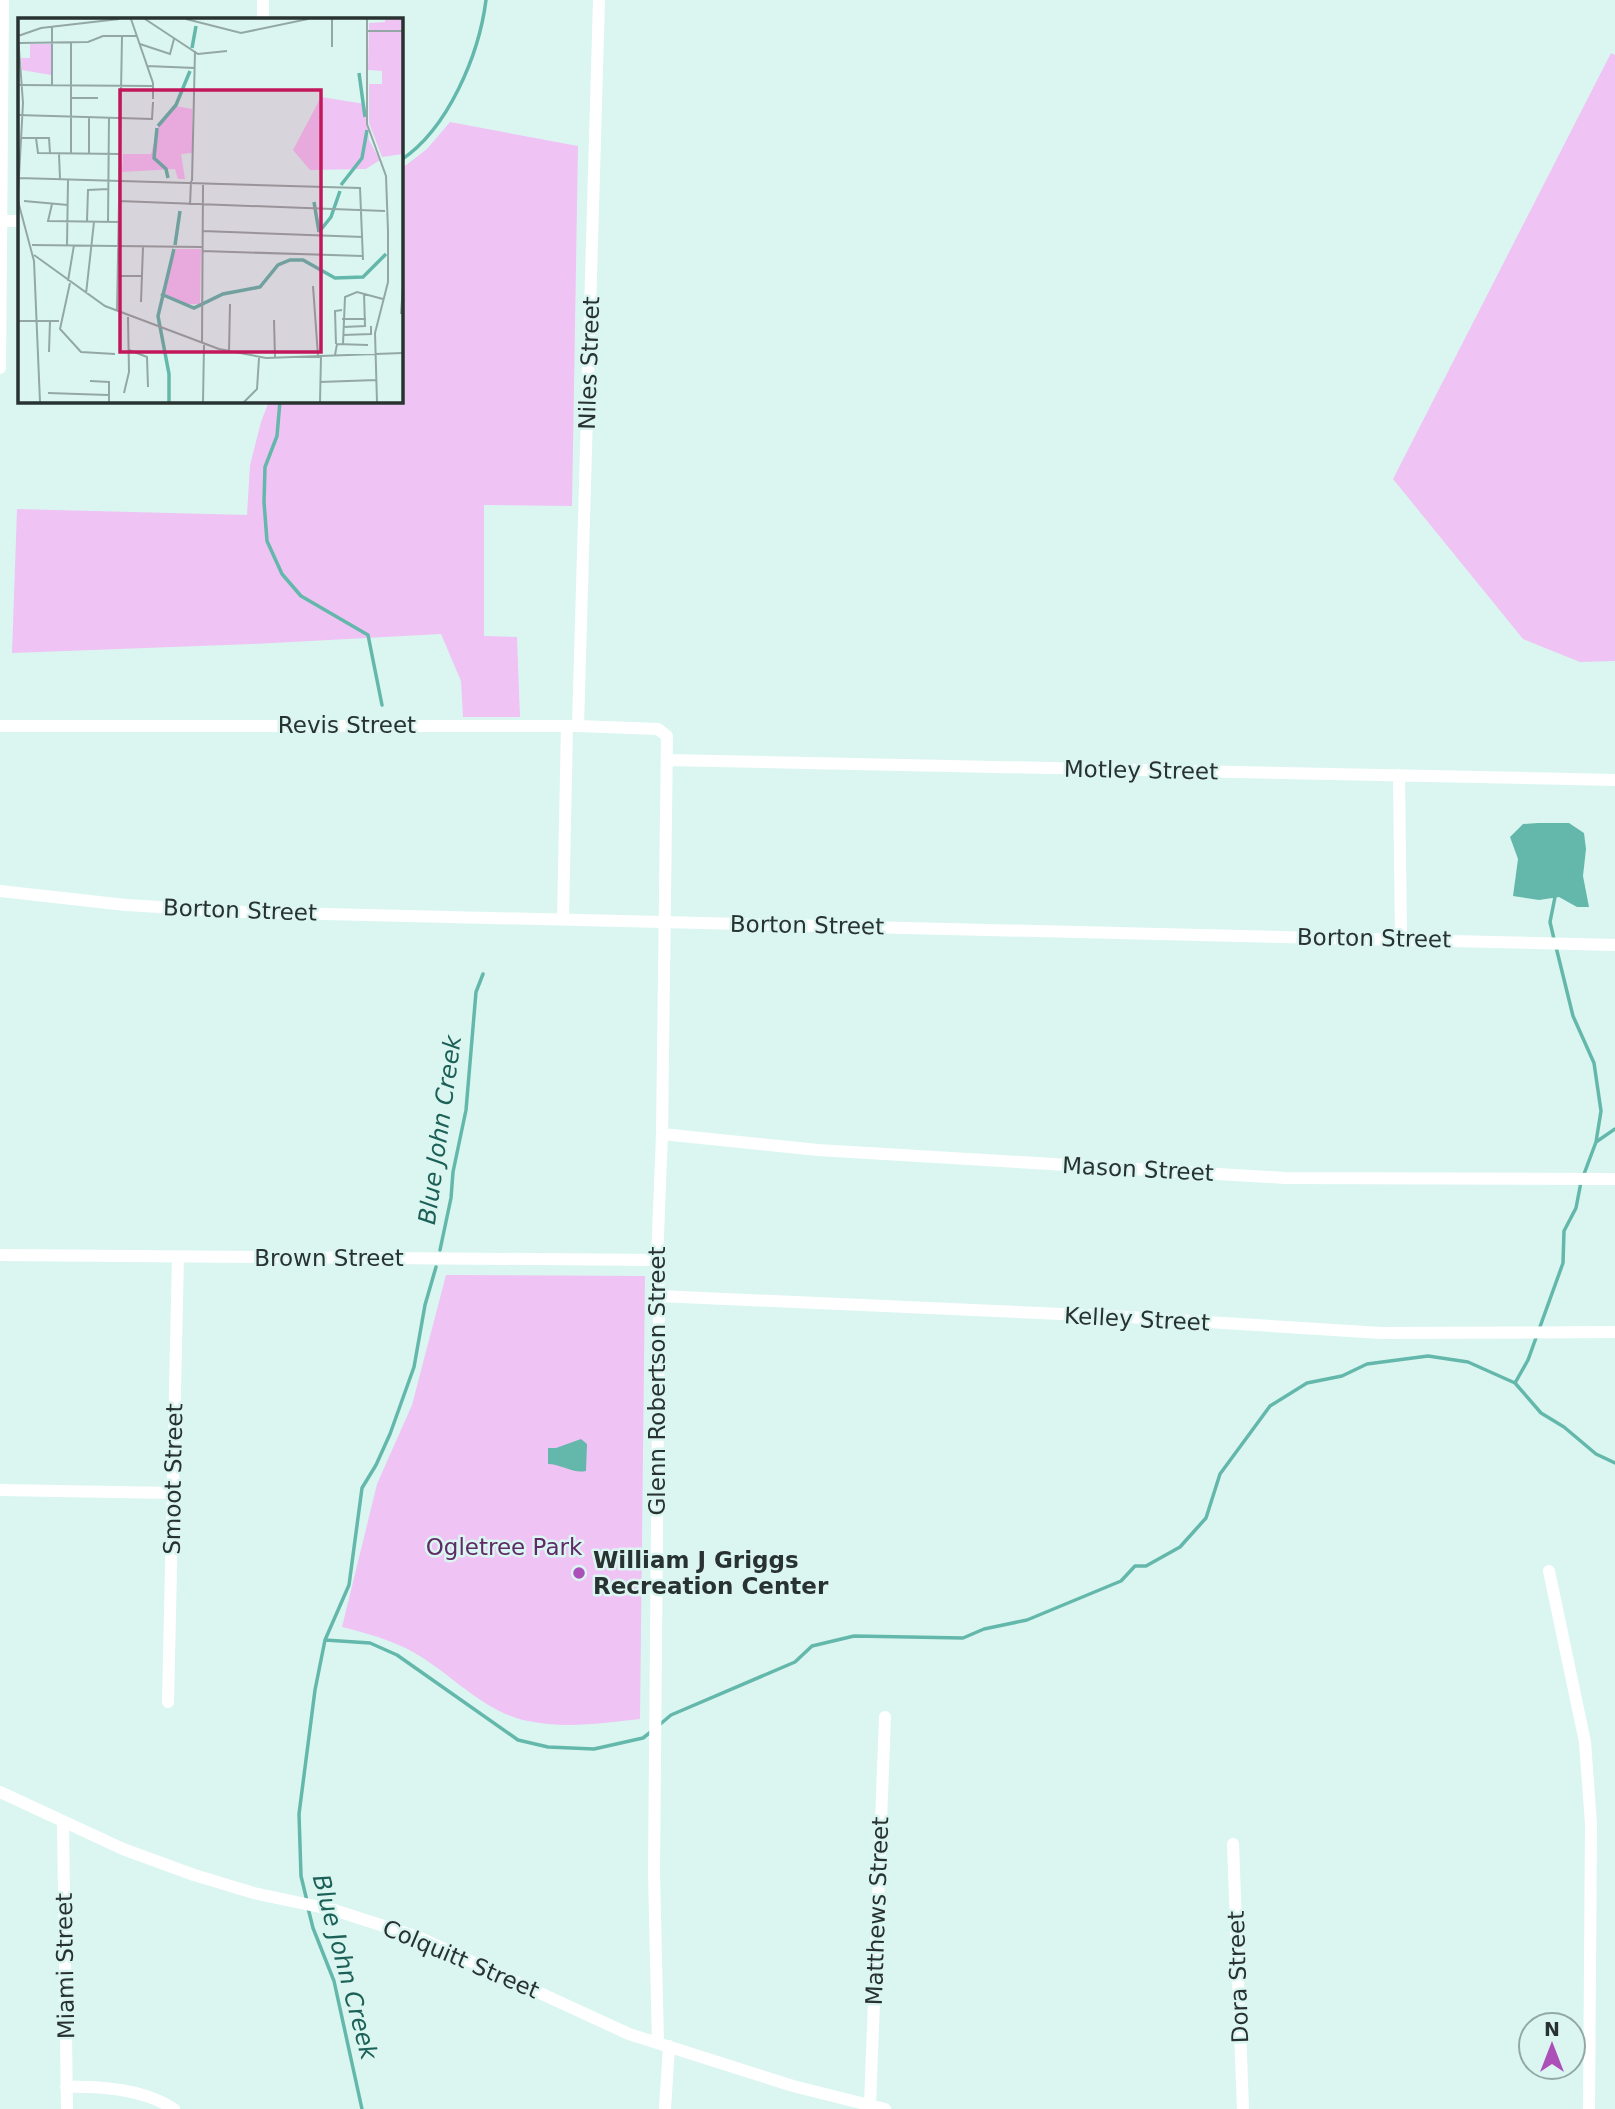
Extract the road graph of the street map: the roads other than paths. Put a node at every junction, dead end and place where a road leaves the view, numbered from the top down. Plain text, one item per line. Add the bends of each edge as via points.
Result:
1 (3, 0) edge
2 (263, 0) edge
3 (599, 0) edge
4 (263, 18) edge
5 (1, 221) edge
6 (0, 368) edge
7 (0, 726) edge
8 (573, 726) junction
9 (667, 761) junction
10 (1399, 775) junction
11 (1615, 780) edge
12 (0, 891) edge
13 (563, 919) junction
14 (664, 922) junction
15 (1401, 939) junction
16 (1615, 945) edge
17 (662, 1133) junction
18 (1615, 1179) edge
19 (0, 1255) edge
20 (178, 1257) junction
21 (657, 1260) junction
22 (659, 1296) junction
23 (1615, 1332) edge
24 (0, 1490) edge
25 (173, 1493) junction
26 (1549, 1571) dead end
27 (169, 1702) dead end
28 (885, 1717) dead end
29 (0, 1792) edge
30 (63, 1823) junction
31 (1234, 1844) dead end
32 (664, 2045) junction
33 (66, 2087) junction
34 (870, 2105) junction
35 (66, 2109) edge
36 (174, 2109) edge
37 (665, 2109) edge
38 (885, 2109) edge
39 (1243, 2109) edge
40 (1589, 2109) edge

1 - 5 street
2 - 4 street
3 - 8 street, Niles Street
5 - 6 street
7 - 8 street, Revis Street
8 - 9 street, Revis Street via 658,729 667,736
8 - 13 street, Niles Street
9 - 10 street, Motley Street
9 - 14 street, Glenn Robertson Street
10 - 11 street, Motley Street
10 - 15 street
12 - 13 street, Borton Street via 244,912
13 - 14 street, Borton Street
14 - 15 street, Borton Street
14 - 17 street, Glenn Robertson Street
15 - 16 street, Borton Street
17 - 18 street, Mason Street via 818,1150 1286,1178
17 - 21 street, Glenn Robertson Street
19 - 20 street, Brown Street
20 - 21 street, Brown Street
20 - 25 street, Smoot Street
21 - 22 street, Glenn Robertson Street
22 - 23 street, Kelley Street via 1381,1333
22 - 32 street, Glenn Robertson Street via 654,1873
24 - 25 street
25 - 27 street, Smoot Street
26 - 40 street via 1585,1742 1591,1824
28 - 34 street, Matthews Street
29 - 30 street, Colquitt Street
30 - 32 street, Colquitt Street via 194,1875 334,1910 418,1937 598,2022
30 - 33 street, Miami Street
31 - 39 street, Dora Street
32 - 34 street, Colquitt Street
32 - 37 street, Glenn Robertson Street
33 - 35 street, Miami Street
33 - 36 street via 128,2092
34 - 38 street, Colquitt Street

